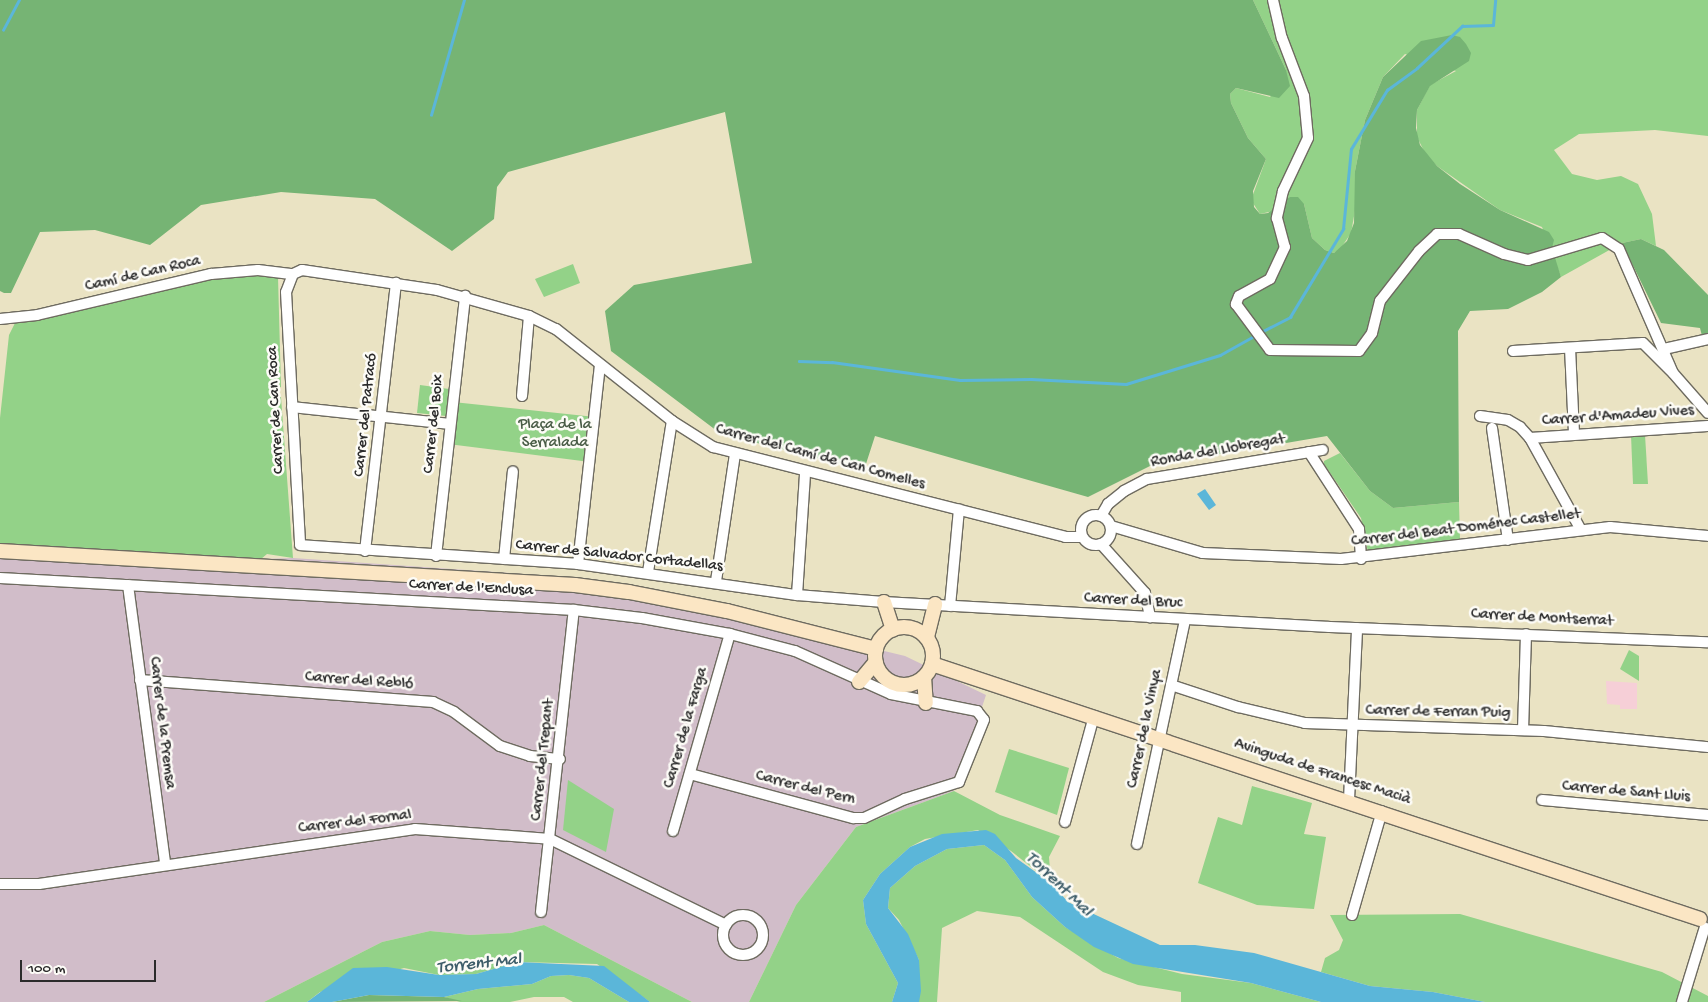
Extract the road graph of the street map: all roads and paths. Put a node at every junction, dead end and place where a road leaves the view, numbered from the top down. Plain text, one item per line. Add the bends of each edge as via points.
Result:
1 (1273, 0) edge
2 (293, 274) junction
3 (396, 283) junction
4 (465, 296) junction
5 (530, 316) junction
6 (0, 319) edge
7 (1708, 339) edge
8 (1570, 348) junction
9 (1664, 349) junction
10 (1513, 351) dead end
11 (600, 365) junction
12 (1673, 373) junction
13 (522, 396) dead end
14 (292, 406) junction
15 (1708, 413) edge
16 (383, 416) junction
17 (1480, 416) dead end
18 (672, 421) junction
19 (450, 424) junction
20 (1708, 426) edge
21 (1492, 428) dead end
22 (1574, 434) junction
23 (1530, 438) junction
24 (1323, 450) dead end
25 (1308, 452) junction
26 (735, 454) junction
27 (513, 471) dead end
28 (805, 472) junction
29 (959, 509) junction
30 (1102, 516) junction
31 (1110, 526) junction
32 (1581, 530) junction
33 (1708, 536) edge
34 (1082, 537) junction
35 (1508, 540) junction
36 (1101, 544) junction
37 (300, 545) joint
38 (0, 551) edge
39 (366, 551) junction
40 (436, 556) junction
41 (504, 559) junction
42 (1361, 559) junction
43 (578, 564) junction
44 (648, 572) junction
45 (0, 578) edge
46 (716, 581) junction
47 (128, 585) junction
48 (797, 595) junction
49 (884, 602) junction
50 (935, 604) junction
51 (950, 606) junction
52 (574, 610) junction
53 (1150, 617) junction
54 (1185, 620) junction
55 (1358, 628) junction
56 (893, 630) junction
57 (730, 634) junction
58 (1526, 634) junction
59 (927, 637) junction
60 (1708, 642) edge
61 (876, 655) junction
62 (932, 664) junction
63 (924, 677) junction
64 (140, 680) junction
65 (859, 682) junction
66 (1171, 685) junction
67 (926, 703) junction
68 (1094, 716) junction
69 (1352, 726) junction
70 (1523, 730) junction
71 (1159, 739) junction
72 (1708, 747) edge
73 (560, 759) junction
74 (690, 774) junction
75 (1349, 800) junction
76 (1542, 800) dead end
77 (1382, 811) junction
78 (1708, 815) edge
79 (1065, 822) dead end
80 (673, 830) dead end
81 (550, 839) junction
82 (1137, 844) dead end
83 (164, 864) junction
84 (0, 884) edge
85 (541, 912) dead end
86 (1352, 915) dead end
87 (1705, 921) edge
88 (726, 925) dead end
89 (1682, 1002) edge

1 - 9 street via 1282,38 1304,96 1308,138 1283,191 1277,218 1286,247 1270,279 1239,296 1236,304 1274,352 1359,350 1372,333 1380,301 1419,251 1442,232 1459,234 1504,254 1528,260 1557,254 1597,238 1610,241 1619,249
2 - 3 street, Carrer del Camí de Can Comelles via 302,270
2 - 6 street, Camí de Can Roca via 258,270 211,274 37,315
2 - 14 street, Carrer de Can Roca via 286,292
3 - 4 street, Carrer del Camí de Can Comelles
3 - 16 street, Carrer del Patracó
4 - 5 street, Carrer del Camí de Can Comelles
4 - 19 street, Carrer del Boix
5 - 11 street, Carrer del Camí de Can Comelles via 556,329
5 - 13 street
7 - 9 street
8 - 10 street
8 - 12 street via 1643,343
8 - 22 street
9 - 12 street
11 - 18 street, Carrer del Camí de Can Comelles
11 - 43 street
12 - 15 street
14 - 16 street
14 - 37 street, Carrer de Can Roca
16 - 19 street
16 - 39 street, Carrer del Patracó
17 - 23 street via 1515,422
18 - 26 street, Carrer del Camí de Can Comelles via 703,442
18 - 44 street
19 - 40 street, Carrer del Boix
20 - 22 street, Carrer d'Amadeu Vives
21 - 35 street
22 - 23 street, Carrer d'Amadeu Vives
23 - 32 street
24 - 25 street, Ronda del Llobregat
25 - 30 street, Ronda del Llobregat via 1147,479 1108,504
25 - 42 street via 1359,529
26 - 28 street, Carrer del Camí de Can Comelles
26 - 46 street
27 - 41 street
28 - 29 street, Carrer del Camí de Can Comelles
28 - 48 street
29 - 34 street, Carrer del Camí de Can Comelles via 1065,537
29 - 51 street
30 - 31 street
30 - 34 street via 1092,515 1084,520
31 - 36 street via 1109,537
31 - 42 street, Carrer del Beat Doménec Castellet via 1220,554
32 - 33 street, Carrer del Beat Doménec Castellet via 1610,527
32 - 35 street, Carrer del Beat Doménec Castellet
34 - 36 street via 1090,544
35 - 42 street, Carrer del Beat Doménec Castellet
36 - 53 street via 1145,593
37 - 39 street, Carrer de Salvador Cortadellas
38 - 61 street via 575,585 727,611
39 - 40 street, Carrer de Salvador Cortadellas
40 - 41 street, Carrer de Salvador Cortadellas
41 - 43 street, Carrer de Salvador Cortadellas
43 - 44 street, Carrer de Salvador Cortadellas
44 - 46 street, Carrer de Salvador Cortadellas
45 - 47 street, Carrer de l'Enclusa
46 - 48 street, Carrer de Salvador Cortadellas
47 - 52 street, Carrer de l'Enclusa
47 - 64 street, Carrer de la Premsa
48 - 49 street, Carrer de Salvador Cortadellas
49 - 50 street, Carrer de Salvador Cortadellas
49 - 56 street
50 - 51 street, Carrer del Bruc
50 - 59 street
51 - 53 street, Carrer del Bruc
52 - 57 street, Carrer de l'Enclusa
52 - 73 street, Carrer del Trepant
53 - 54 street, Carrer del Bruc
54 - 55 street, Carrer del Bruc
54 - 66 street, Carrer de la Vinya
55 - 58 street, Carrer de Montserrat
55 - 69 street
56 - 59 street via 915,629
56 - 61 street via 880,641
57 - 65 street, Carrer de l'Enclusa via 795,651
57 - 74 street, Carrer de la Farga
58 - 60 street, Carrer de Montserrat
58 - 70 street
59 - 62 street
61 - 63 street via 884,677 900,684 916,682
61 - 65 street
62 - 63 street
62 - 68 street, Avinguda de Francesc Macià
63 - 67 street
64 - 73 street, Carrer del Rebló via 433,702 454,712 500,746 530,756
64 - 83 street, Carrer de la Premsa
65 - 67 street, Carrer de l'Enclusa
66 - 69 street, Carrer de Ferran Puig via 1305,723
66 - 71 street, Carrer de la Vinya
67 - 74 street, Carrer del Pern via 977,711 984,720 959,782 906,798 864,818 853,818
68 - 71 street, Avinguda de Francesc Macià
68 - 79 street
69 - 70 street, Carrer de Ferran Puig
69 - 75 street
70 - 72 street, Carrer de Ferran Puig
71 - 75 street, Avinguda de Francesc Macià
71 - 82 street, Carrer de la Vinya
73 - 81 street, Carrer del Trepant
74 - 80 street, Carrer de la Farga
75 - 77 street, Avinguda de Francesc Macià
76 - 78 street, Carrer de Sant Lluis
77 - 86 street
77 - 87 street, Avinguda de Francesc Macià
81 - 83 street, Carrer del Fornal via 415,829
81 - 85 street, Carrer del Trepant
81 - 88 street, Carrer del Fornal
83 - 84 street, Carrer del Fornal via 39,884
87 - 89 street

